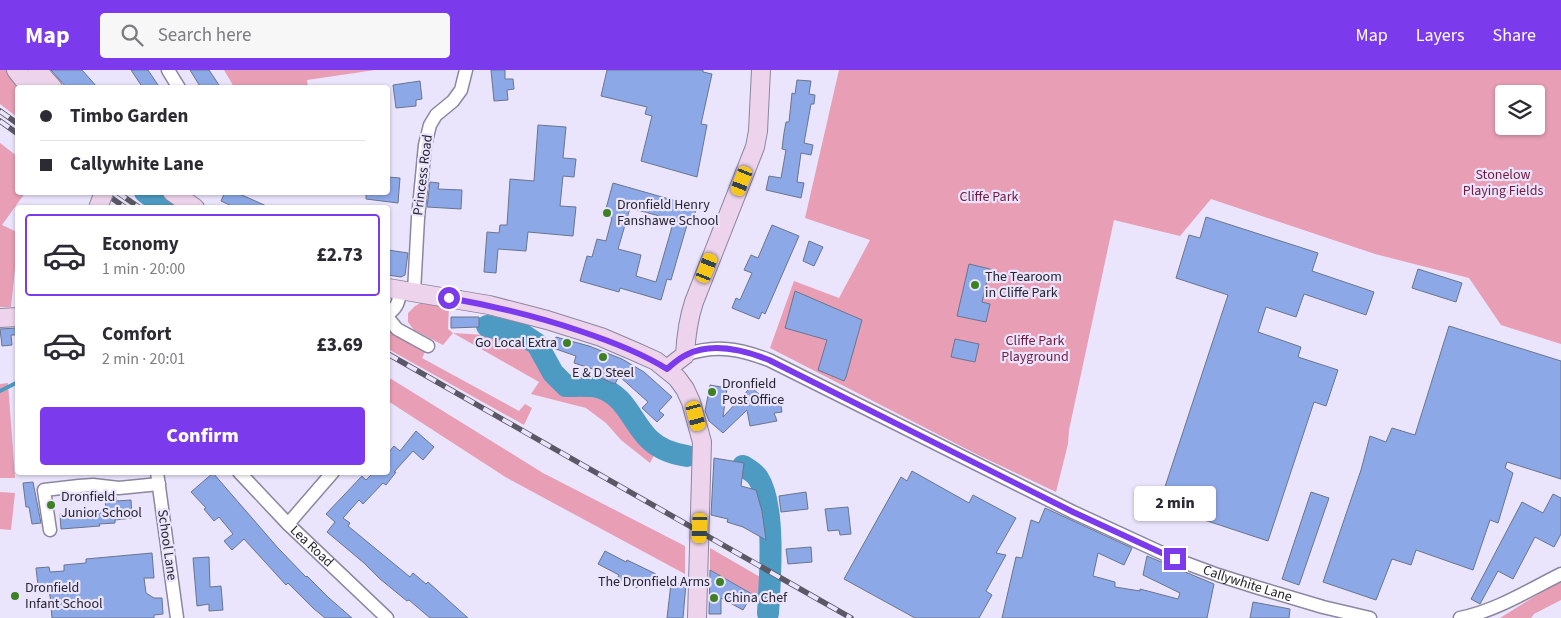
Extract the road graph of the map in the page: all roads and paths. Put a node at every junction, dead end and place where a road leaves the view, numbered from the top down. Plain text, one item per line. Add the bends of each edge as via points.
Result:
1 (16, 70) edge
2 (37, 70) edge
3 (168, 70) edge
4 (466, 70) edge
5 (761, 70) edge
6 (28, 85) edge
7 (50, 85) edge
8 (177, 85) edge
9 (176, 195) edge
10 (191, 205) edge
11 (401, 290) edge
12 (390, 313) edge
13 (15, 317) edge
14 (0, 318) edge
15 (390, 320) edge
16 (428, 346) dead end
17 (685, 355) junction
18 (667, 369) junction
19 (242, 475) edge
20 (329, 475) edge
21 (158, 478) edge
22 (288, 524) junction
23 (50, 530) dead end
24 (1561, 574) edge
25 (177, 618) edge
26 (387, 618) edge
27 (697, 618) edge
28 (1370, 618) edge
29 (1460, 618) edge

1 - 6 main road
2 - 7 main road
3 - 8 street
4 - 11 street, Princess Road via 461,90 430,125 418,218
5 - 17 main road via 755,147 694,302 688,320
9 - 10 main road
11 - 12 street, Princess Road via 395,309
11 - 18 main road via 532,315 636,352
13 - 14 main road
15 - 16 street via 397,329
17 - 18 main road, Callywhite Lane
17 - 28 street, Callywhite Lane via 716,348 741,351 769,360 1153,549 1218,576
18 - 27 main road via 685,389 702,442
19 - 22 street, Lea Road
20 - 22 street
21 - 23 street via 119,488 93,485 44,490
21 - 25 street, School Lane
22 - 26 street, Lea Road
24 - 29 street via 1497,606

